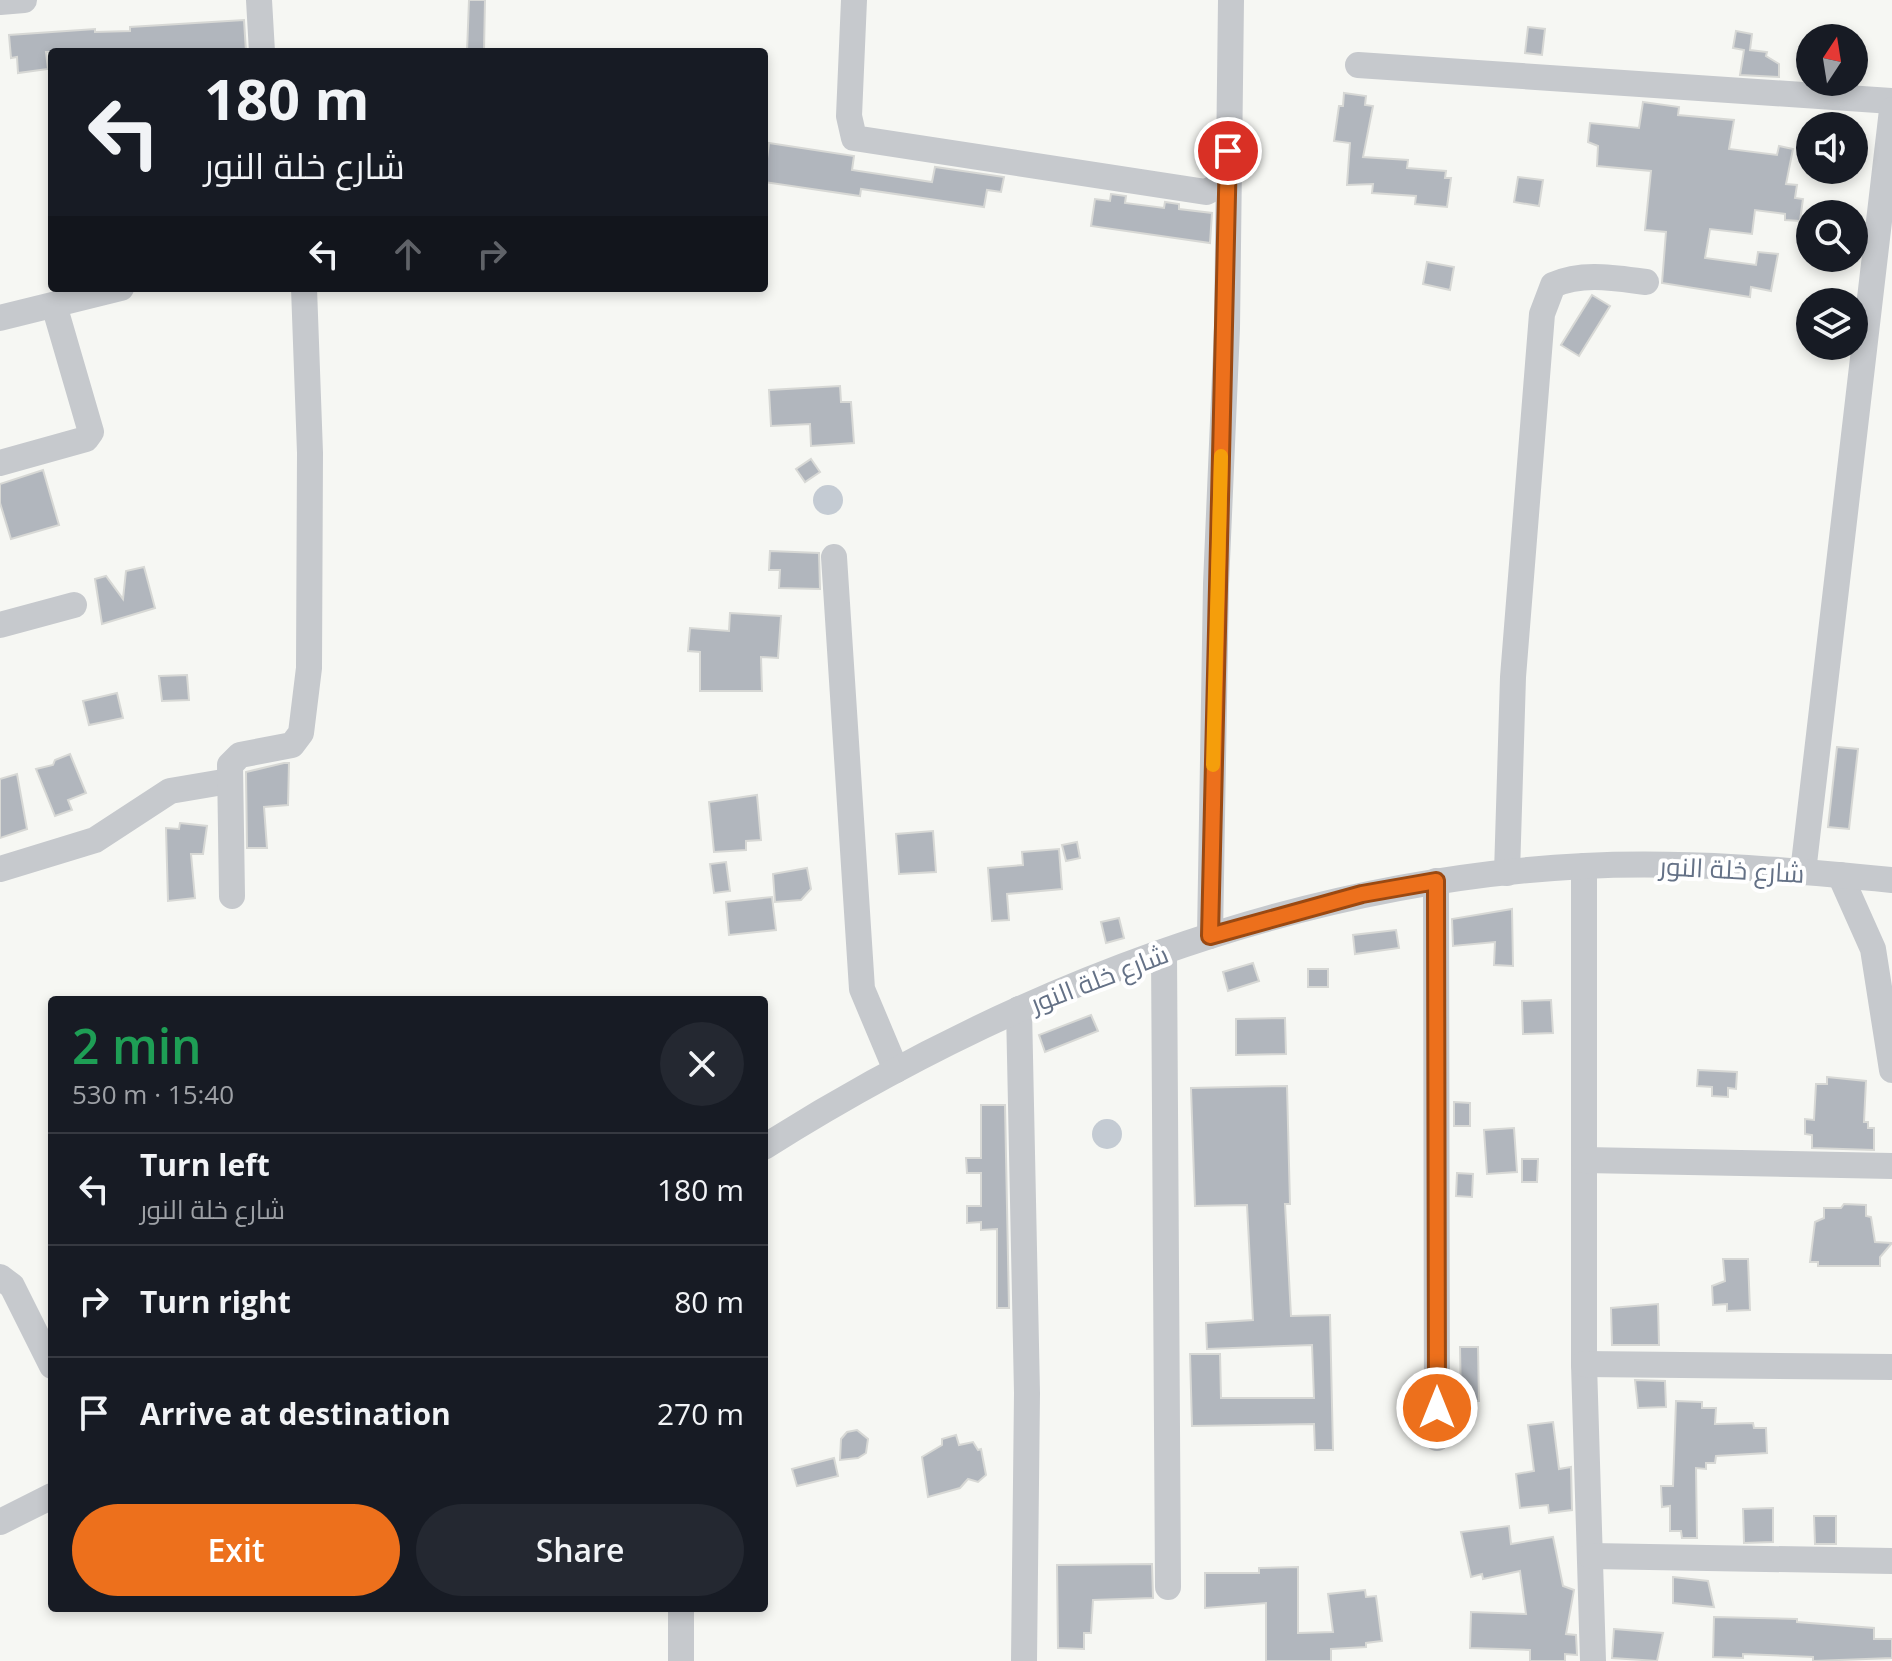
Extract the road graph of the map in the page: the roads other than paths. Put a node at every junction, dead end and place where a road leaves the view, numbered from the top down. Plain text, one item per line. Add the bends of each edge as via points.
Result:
1 (24, 0) edge
2 (259, 0) edge
3 (854, 0) edge
4 (1231, 0) edge
5 (0, 2) edge
6 (262, 48) edge
7 (1358, 65) dead end
8 (1892, 101) edge
9 (1892, 110) edge
10 (1228, 181) junction
11 (1646, 282) dead end
12 (105, 292) edge
13 (304, 292) edge
14 (54, 305) junction
15 (0, 318) edge
16 (0, 463) edge
17 (834, 557) dead end
18 (74, 605) dead end
19 (0, 625) edge
20 (229, 781) junction
21 (1584, 866) junction
22 (0, 869) edge
23 (1803, 872) junction
24 (1507, 873) junction
25 (1840, 875) junction
26 (1892, 880) edge
27 (1436, 881) junction
28 (232, 896) dead end
29 (1210, 936) junction
30 (1164, 952) junction
31 (1019, 1009) junction
32 (896, 1070) junction
33 (1892, 1070) edge
34 (768, 1145) edge
35 (1584, 1160) junction
36 (1892, 1166) edge
37 (0, 1277) edge
38 (48, 1358) edge
39 (1584, 1364) junction
40 (1892, 1367) edge
41 (1437, 1438) dead end
42 (48, 1498) edge
43 (0, 1522) edge
44 (1591, 1556) junction
45 (1892, 1561) edge
46 (1168, 1587) dead end
47 (681, 1612) edge
48 (681, 1661) edge
49 (1024, 1661) edge
50 (1593, 1661) edge

1 - 5 street
2 - 6 street
3 - 10 street via 849,116 854,138 1206,192
4 - 10 street
7 - 8 street
9 - 23 street
10 - 29 street
11 - 24 street via 1569,278 1553,285 1542,314 1513,677
12 - 14 street
13 - 20 street via 309,668 301,733 292,745 240,755 230,765
14 - 15 street
14 - 16 street via 91,432 86,439
17 - 32 street via 862,989
18 - 19 street
20 - 22 street via 170,791 95,840
20 - 28 street
21 - 23 street, شارع خلة النور
21 - 24 street, شارع خلة النور
21 - 35 street
23 - 25 street, شارع خلة النور
24 - 27 street, شارع خلة النور
25 - 26 street, شارع خلة النور
25 - 33 street via 1873,949
27 - 29 street, شارع خلة النور via 1362,894
27 - 41 street
29 - 30 street, شارع خلة النور
30 - 31 street, شارع خلة النور
30 - 46 street
31 - 32 street, شارع خلة النور
31 - 49 street via 1027,1393
32 - 34 street, شارع خلة النور
35 - 36 street
35 - 39 street
37 - 38 street via 12,1286
39 - 40 street
39 - 44 street
42 - 43 street
44 - 45 street
44 - 50 street
47 - 48 street

